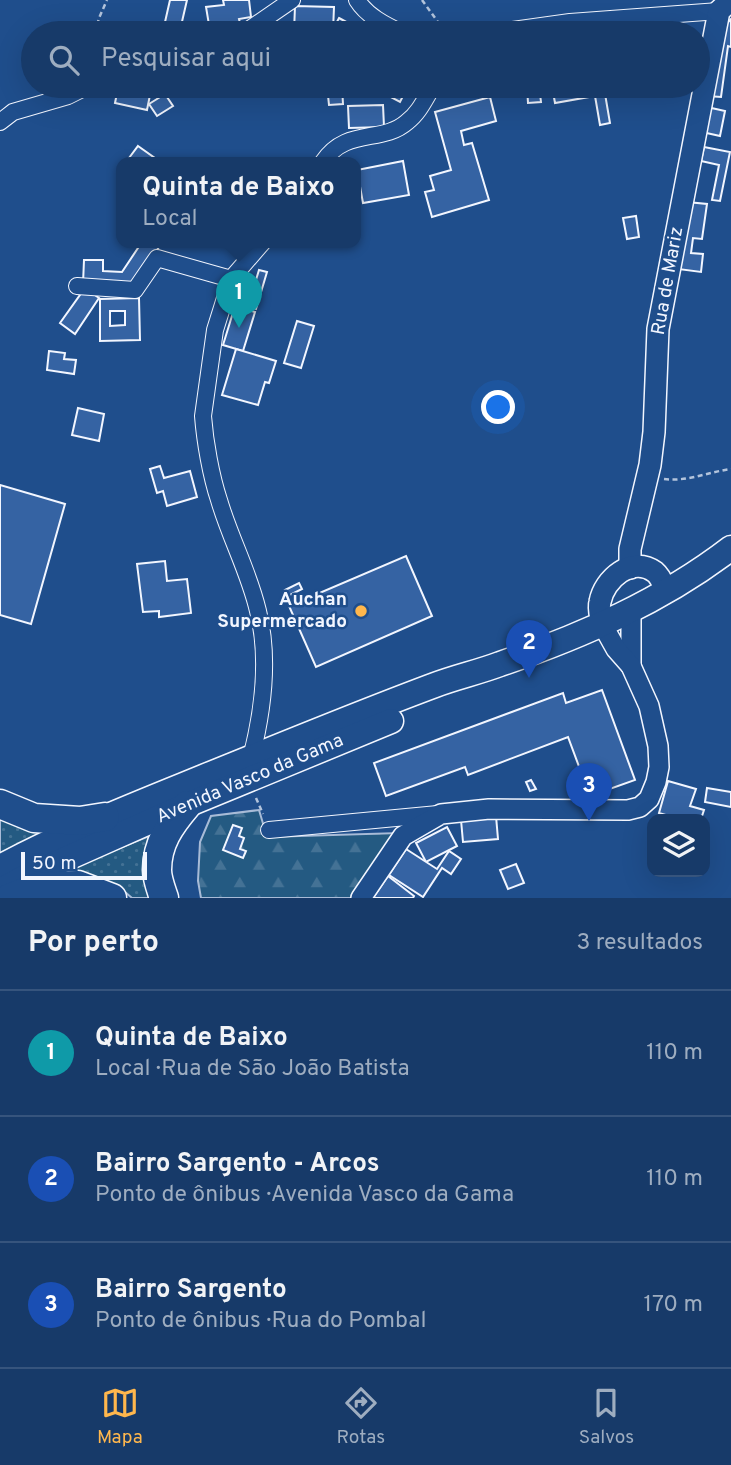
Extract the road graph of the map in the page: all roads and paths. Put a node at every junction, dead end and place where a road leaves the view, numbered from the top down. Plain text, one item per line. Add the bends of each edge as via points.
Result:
1 (107, 0) edge
2 (292, 0) edge
3 (357, 0) edge
4 (422, 0) edge
5 (725, 6) edge
6 (98, 21) edge
7 (261, 21) edge
8 (379, 21) edge
9 (437, 21) edge
10 (579, 21) edge
11 (710, 78) edge
12 (60, 98) edge
13 (426, 98) edge
14 (706, 98) edge
15 (4, 113) edge
16 (328, 157) edge
17 (258, 248) edge
18 (231, 279) junction
19 (77, 286) dead end
20 (731, 469) edge
21 (647, 476) junction
22 (731, 548) edge
23 (630, 568) junction
24 (666, 591) junction
25 (631, 610) junction
26 (602, 624) junction
27 (631, 666) junction
28 (250, 769) junction
29 (0, 804) edge
30 (187, 805) junction
31 (441, 814) junction
32 (105, 817) junction
33 (270, 830) joint
34 (0, 867) edge
35 (0, 890) edge
36 (9, 898) edge
37 (113, 898) edge
38 (164, 898) edge
39 (361, 898) edge

1 - 6 path
2 - 7 street
3 - 8 street
4 - 9 path
5 - 10 street
5 - 11 main road, Rua de Mariz
12 - 15 street
13 - 16 street via 405,125 339,145
14 - 21 main road, Rua de Mariz via 658,329 654,432
17 - 18 street
18 - 19 street via 158,258 135,290
18 - 28 street via 215,330 203,416 218,499 259,613 265,674
20 - 21 path via 688,479
21 - 23 main road, Rua de Mariz
22 - 24 main road, Avenida Vasco da Gama
23 - 24 main road via 646,567 657,574
23 - 26 main road via 606,584 599,605
24 - 25 main road, Avenida Vasco da Gama
25 - 26 main road, Avenida Vasco da Gama
25 - 27 street
26 - 27 street
26 - 28 main road, Avenida Vasco da Gama via 498,665 445,699
27 - 31 street via 649,706 659,756 656,782 640,807
28 - 30 main road, Avenida Vasco da Gama
28 - 32 main road, Avenida Vasco da Gama
28 - 33 path
29 - 32 highway via 34,818 80,821
30 - 35 main road, Avenida Vasco da Gama
30 - 38 highway via 160,843 157,872
31 - 33 street
31 - 39 street via 403,836
32 - 34 main road, Avenida Vasco da Gama
36 - 37 highway via 37,887 78,885

